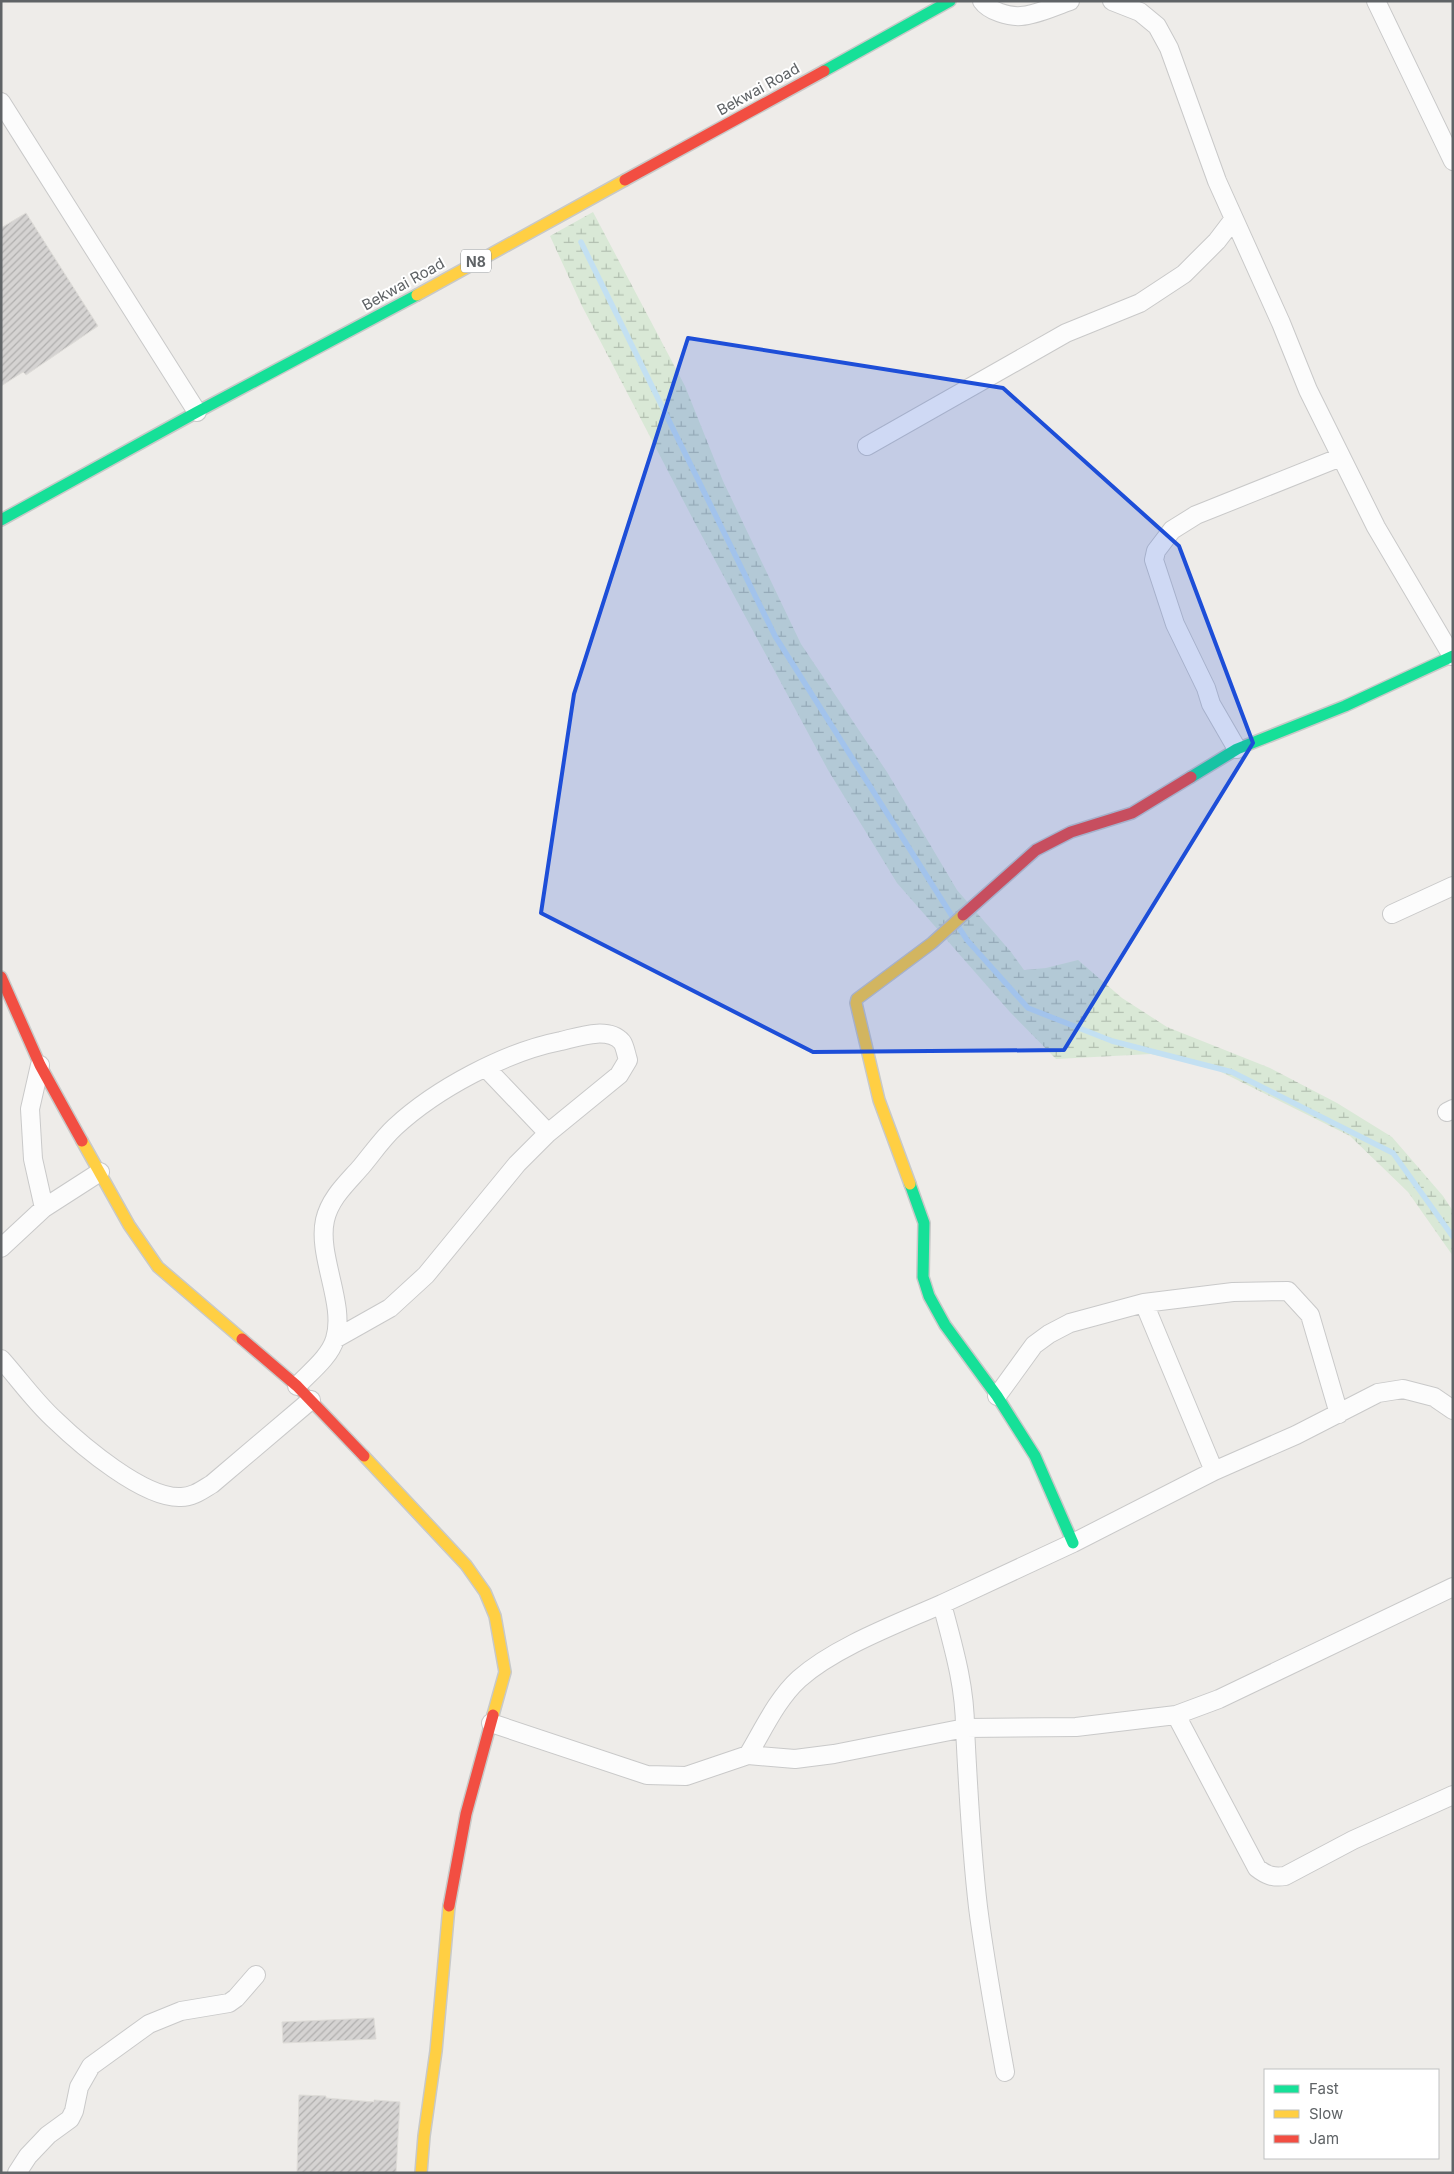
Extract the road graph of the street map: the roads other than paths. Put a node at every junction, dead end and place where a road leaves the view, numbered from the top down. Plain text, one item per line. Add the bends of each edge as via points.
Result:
1 (950, 1) edge
2 (982, 1) edge
3 (1070, 1) edge
4 (1112, 1) edge
5 (1376, 1) edge
6 (1, 102) edge
7 (1453, 161) edge
8 (1233, 220) junction
9 (197, 412) junction
10 (867, 446) dead end
11 (1341, 457) junction
12 (1, 520) edge
13 (1452, 656) edge
14 (1238, 748) junction
15 (1453, 886) edge
16 (1392, 914) dead end
17 (1, 977) edge
18 (40, 1065) junction
19 (486, 1068) junction
20 (548, 1133) junction
21 (100, 1172) junction
22 (44, 1208) junction
23 (1, 1248) edge
24 (1144, 1303) junction
25 (335, 1340) junction
26 (1, 1359) edge
27 (297, 1386) junction
28 (997, 1396) junction
29 (311, 1400) junction
30 (1453, 1410) edge
31 (1339, 1414) junction
32 (1214, 1471) junction
33 (1072, 1543) junction
34 (1453, 1587) edge
35 (942, 1604) junction
36 (1176, 1715) junction
37 (491, 1723) junction
38 (965, 1728) junction
39 (748, 1755) junction
40 (1453, 1795) edge
41 (256, 1975) dead end
42 (1006, 2072) dead end
43 (18, 2173) edge
44 (421, 2173) edge

1 - 9 main road, Bekwai Road / N8 via 386,312
2 - 3 street via 986,7 1022,16
4 - 8 street via 1140,12 1158,26 1170,48
5 - 7 street
6 - 9 street
8 - 10 street via 1211,248 1184,274 1140,304 1066,333
8 - 11 street
9 - 12 main road, Bekwai Road / N8
11 - 13 street via 1376,527
11 - 14 street via 1196,515 1172,530 1156,550 1154,560 1175,624 1211,704
13 - 14 main road via 1345,706
14 - 28 main road via 1132,813 1071,832 1036,850 932,943 857,999 878,1100 924,1223 924,1277 929,1296 945,1324
15 - 16 street
17 - 18 main road
18 - 21 main road
18 - 22 street via 30,1108 33,1159
19 - 20 street
19 - 20 street via 522,1052 580,1037 611,1034 623,1042 628,1060 619,1075
19 - 25 street via 450,1086 393,1128 336,1196 325,1220 325,1247 337,1313
20 - 25 street via 517,1164 426,1275 390,1308
21 - 22 street
21 - 27 main road via 129,1225 158,1267
22 - 23 street
24 - 28 street via 1070,1323 1049,1334 1034,1345
24 - 31 street via 1233,1292 1288,1291 1310,1315
24 - 32 street
25 - 27 street
26 - 29 street via 54,1419 98,1457 145,1489 181,1498 196,1494 212,1484
27 - 29 main road
28 - 33 main road via 1035,1456
29 - 37 main road via 466,1565 485,1592 495,1616 505,1672
30 - 31 street via 1434,1397 1403,1389 1378,1393
31 - 32 street
32 - 33 street
33 - 35 street
34 - 36 street via 1219,1699
35 - 38 street via 960,1669
35 - 39 street via 876,1633 819,1664 798,1680 778,1705
36 - 38 street via 1076,1727
36 - 40 street via 1257,1868 1265,1874 1285,1876 1352,1840
37 - 39 street via 647,1775 686,1776
37 - 44 main road via 466,1814 449,1906
38 - 39 street via 795,1759
38 - 42 street via 978,1907
41 - 43 street via 229,2002 181,2011 150,2024 91,2066 78,2087 70,2119 48,2135 28,2156

